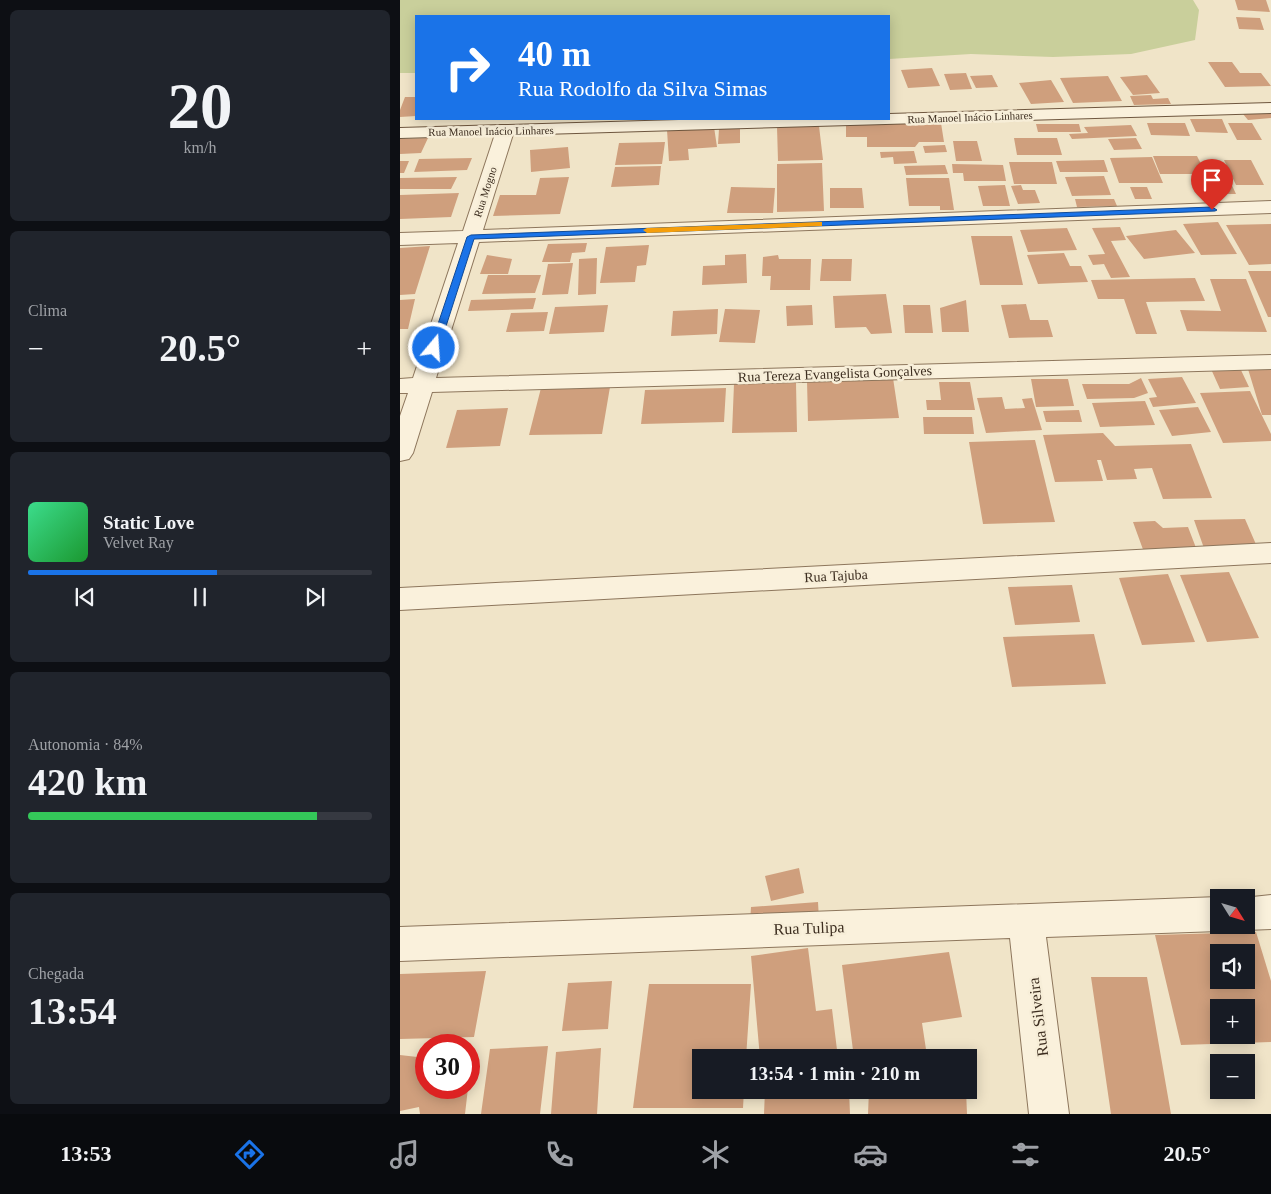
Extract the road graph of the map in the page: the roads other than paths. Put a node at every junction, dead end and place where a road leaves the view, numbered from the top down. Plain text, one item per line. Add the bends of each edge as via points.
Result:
1 (1271, 108) edge
2 (890, 119) edge
3 (871, 120) edge
4 (505, 131) junction
5 (400, 133) edge
6 (1271, 207) edge
7 (471, 237) junction
8 (400, 239) edge
9 (1271, 362) edge
10 (411, 385) edge
11 (400, 453) edge
12 (1271, 553) edge
13 (400, 599) edge
14 (1271, 912) edge
15 (1255, 913) edge
16 (1210, 914) edge
17 (1026, 920) junction
18 (400, 944) edge
19 (1049, 1114) edge

1 - 2 street, Rua Manoel Inácio Linhares
3 - 4 street, Rua Manoel Inácio Linhares
4 - 5 street, Rua Manoel Inácio Linhares
4 - 7 street, Rua Mogno
6 - 7 street
7 - 8 street
7 - 10 street, Rua Mogno
9 - 10 street, Rua Tereza Evangelista Gonçalves
10 - 11 street, Rua Mogno
12 - 13 street, Rua Tajuba
14 - 15 street
16 - 17 street, Rua Tulipa
17 - 18 street, Rua Tulipa
17 - 19 street, Rua Silveira

